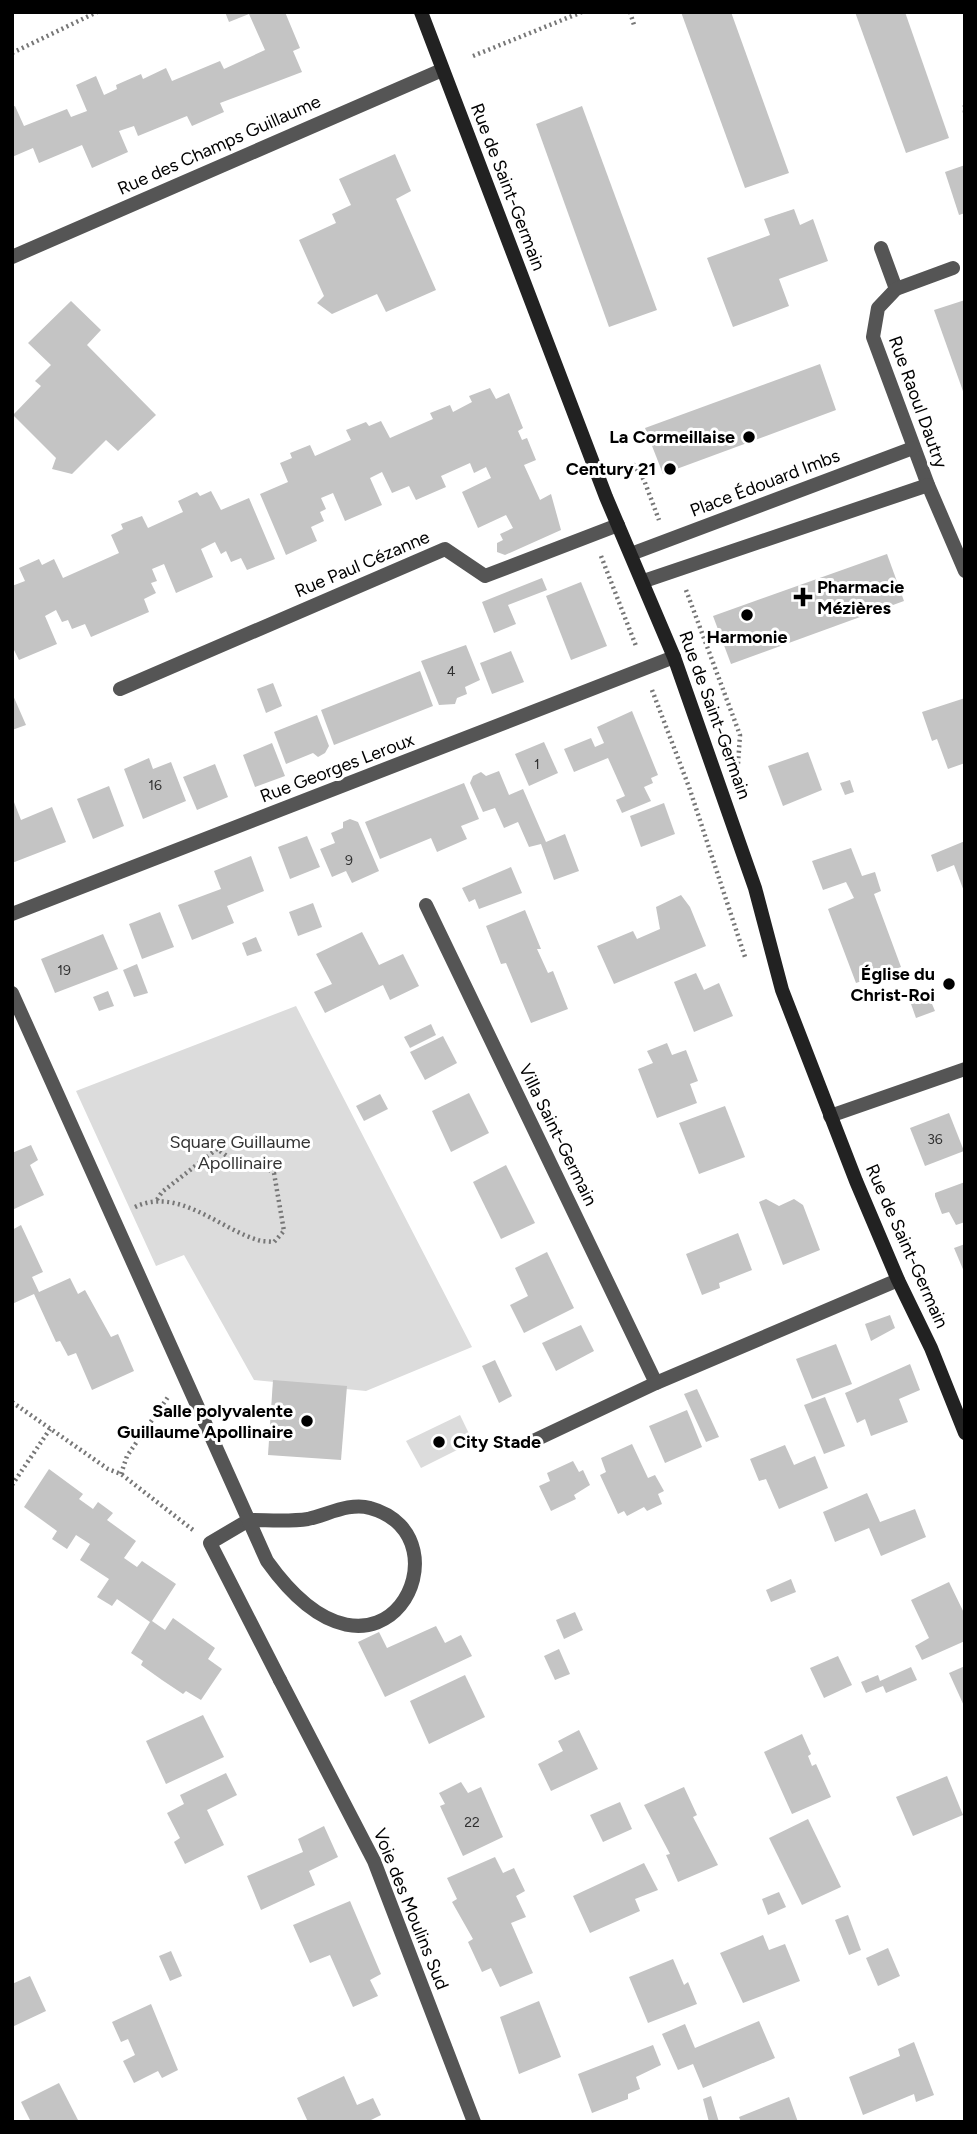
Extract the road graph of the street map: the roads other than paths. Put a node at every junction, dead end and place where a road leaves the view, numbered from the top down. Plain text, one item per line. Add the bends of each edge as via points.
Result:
1 (421, 12) edge
2 (442, 69) junction
3 (881, 248) dead end
4 (12, 257) edge
5 (953, 268) dead end
6 (896, 289) junction
7 (913, 448) junction
8 (928, 485) junction
9 (618, 525) junction
10 (631, 554) junction
11 (965, 571) edge
12 (644, 581) junction
13 (674, 657) junction
14 (120, 689) dead end
15 (426, 905) dead end
16 (12, 914) edge
17 (12, 993) edge
18 (965, 1069) edge
19 (830, 1116) junction
20 (898, 1280) junction
21 (656, 1382) junction
22 (965, 1433) edge
23 (531, 1442) dead end
24 (249, 1520) junction
25 (474, 2122) edge

1 - 2 main road, Rue de Saint-Germain
2 - 4 street, Rue des Champs Guillaume
2 - 9 main road, Rue de Saint-Germain
3 - 6 street
5 - 6 street
6 - 7 street, Rue Raoul Dautry via 878,308 873,337
7 - 8 street, Rue Raoul Dautry
7 - 10 street, Place Édouard Imbs
8 - 11 street, Rue Raoul Dautry
8 - 12 street
9 - 10 main road, Rue de Saint-Germain
9 - 14 street, Rue Paul Cézanne via 485,576 445,549
10 - 12 main road, Rue de Saint-Germain
12 - 13 main road, Rue de Saint-Germain
13 - 16 street, Rue Georges Leroux
13 - 19 main road, Rue de Saint-Germain via 755,888 782,990
15 - 21 street, Villa Saint-Germain
17 - 24 street
18 - 19 street
19 - 20 main road, Rue de Saint-Germain
20 - 21 street
20 - 22 main road, Rue de Saint-Germain via 932,1348
21 - 23 street
24 - 24 street via 305,1520 352,1507 379,1511 410,1540 414,1583 391,1615 357,1628 341,1624 311,1608 280,1580
24 - 25 street, Voie des Moulins Sud via 210,1543 374,1861

